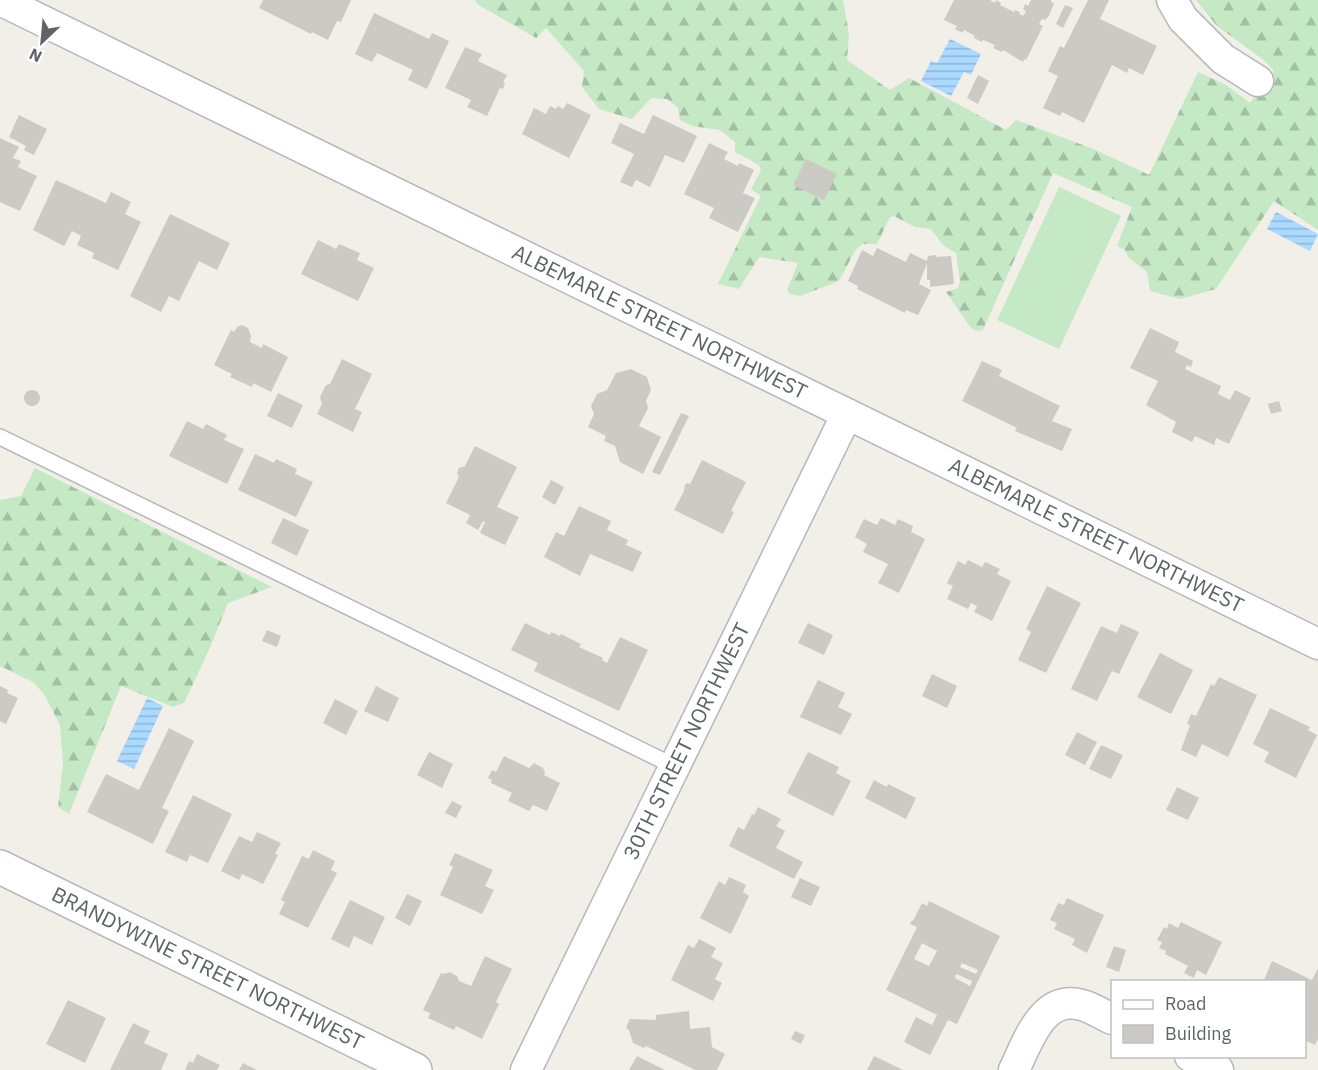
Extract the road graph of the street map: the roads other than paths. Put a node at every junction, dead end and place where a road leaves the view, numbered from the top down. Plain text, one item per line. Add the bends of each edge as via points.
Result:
1 (0, 0) edge
2 (1172, 0) edge
3 (1258, 81) dead end
4 (847, 414) junction
5 (0, 438) edge
6 (1318, 644) edge
7 (675, 766) junction
8 (0, 867) edge
9 (1111, 1018) edge
10 (1194, 1058) edge
11 (416, 1070) edge
12 (526, 1070) edge
13 (1014, 1070) edge
14 (1218, 1070) edge

1 - 4 street, ALBEMARLE STREET NORTHWEST
2 - 3 street via 1183,19 1223,59
4 - 6 street, ALBEMARLE STREET NORTHWEST
4 - 7 street, 30TH STREET NORTHWEST
5 - 7 lane
7 - 12 street, 30TH STREET NORTHWEST
8 - 11 street, BRANDYWINE STREET NORTHWEST
9 - 13 street via 1080,1005 1058,1006 1042,1017
10 - 14 street

